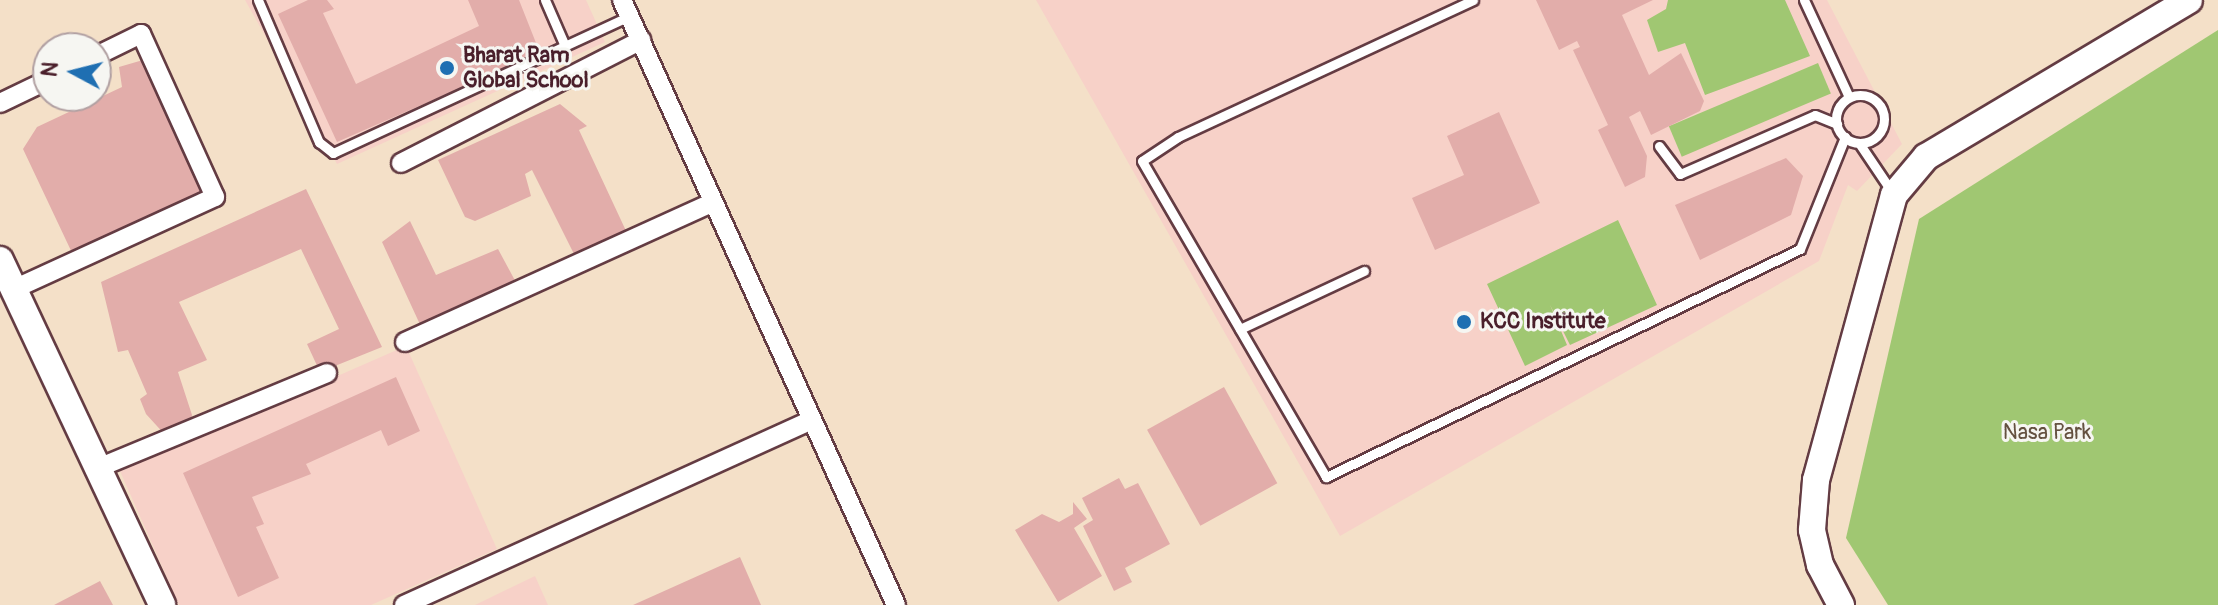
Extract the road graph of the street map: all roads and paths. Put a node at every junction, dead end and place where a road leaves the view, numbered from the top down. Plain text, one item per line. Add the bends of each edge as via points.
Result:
1 (258, 0) edge
2 (545, 0) edge
3 (1473, 0) edge
4 (1804, 0) edge
5 (2189, 0) edge
6 (626, 8) edge
7 (641, 40) junction
8 (565, 46) junction
9 (112, 48) edge
10 (32, 88) edge
11 (1849, 97) junction
12 (0, 103) edge
13 (1837, 124) junction
14 (1845, 137) junction
15 (1859, 143) junction
16 (1659, 146) dead end
17 (401, 163) dead end
18 (1894, 195) junction
19 (711, 203) junction
20 (0, 260) edge
21 (1364, 271) dead end
22 (14, 289) junction
23 (1240, 329) junction
24 (405, 342) dead end
25 (327, 373) dead end
26 (810, 421) junction
27 (98, 468) junction
28 (162, 605) edge
29 (404, 605) edge
30 (896, 605) edge
31 (1841, 605) edge

1 - 8 lane via 319,142 333,153
2 - 8 lane
3 - 23 lane via 1178,137 1142,161
4 - 11 lane
5 - 18 street via 1926,157
6 - 7 street
6 - 8 lane
7 - 17 street
7 - 19 street
9 - 22 street via 141,34 215,197
10 - 12 street
11 - 13 lane
11 - 15 lane via 1872,98 1884,118 1874,138
13 - 14 lane
13 - 16 lane via 1815,115 1680,174
14 - 15 lane
14 - 23 lane via 1800,249 1326,477
15 - 18 lane
18 - 31 street via 1816,480 1812,530 1820,565
19 - 24 street
19 - 26 street
20 - 22 street
21 - 23 lane
22 - 27 street
25 - 27 street
26 - 29 street
26 - 30 street
27 - 28 street

